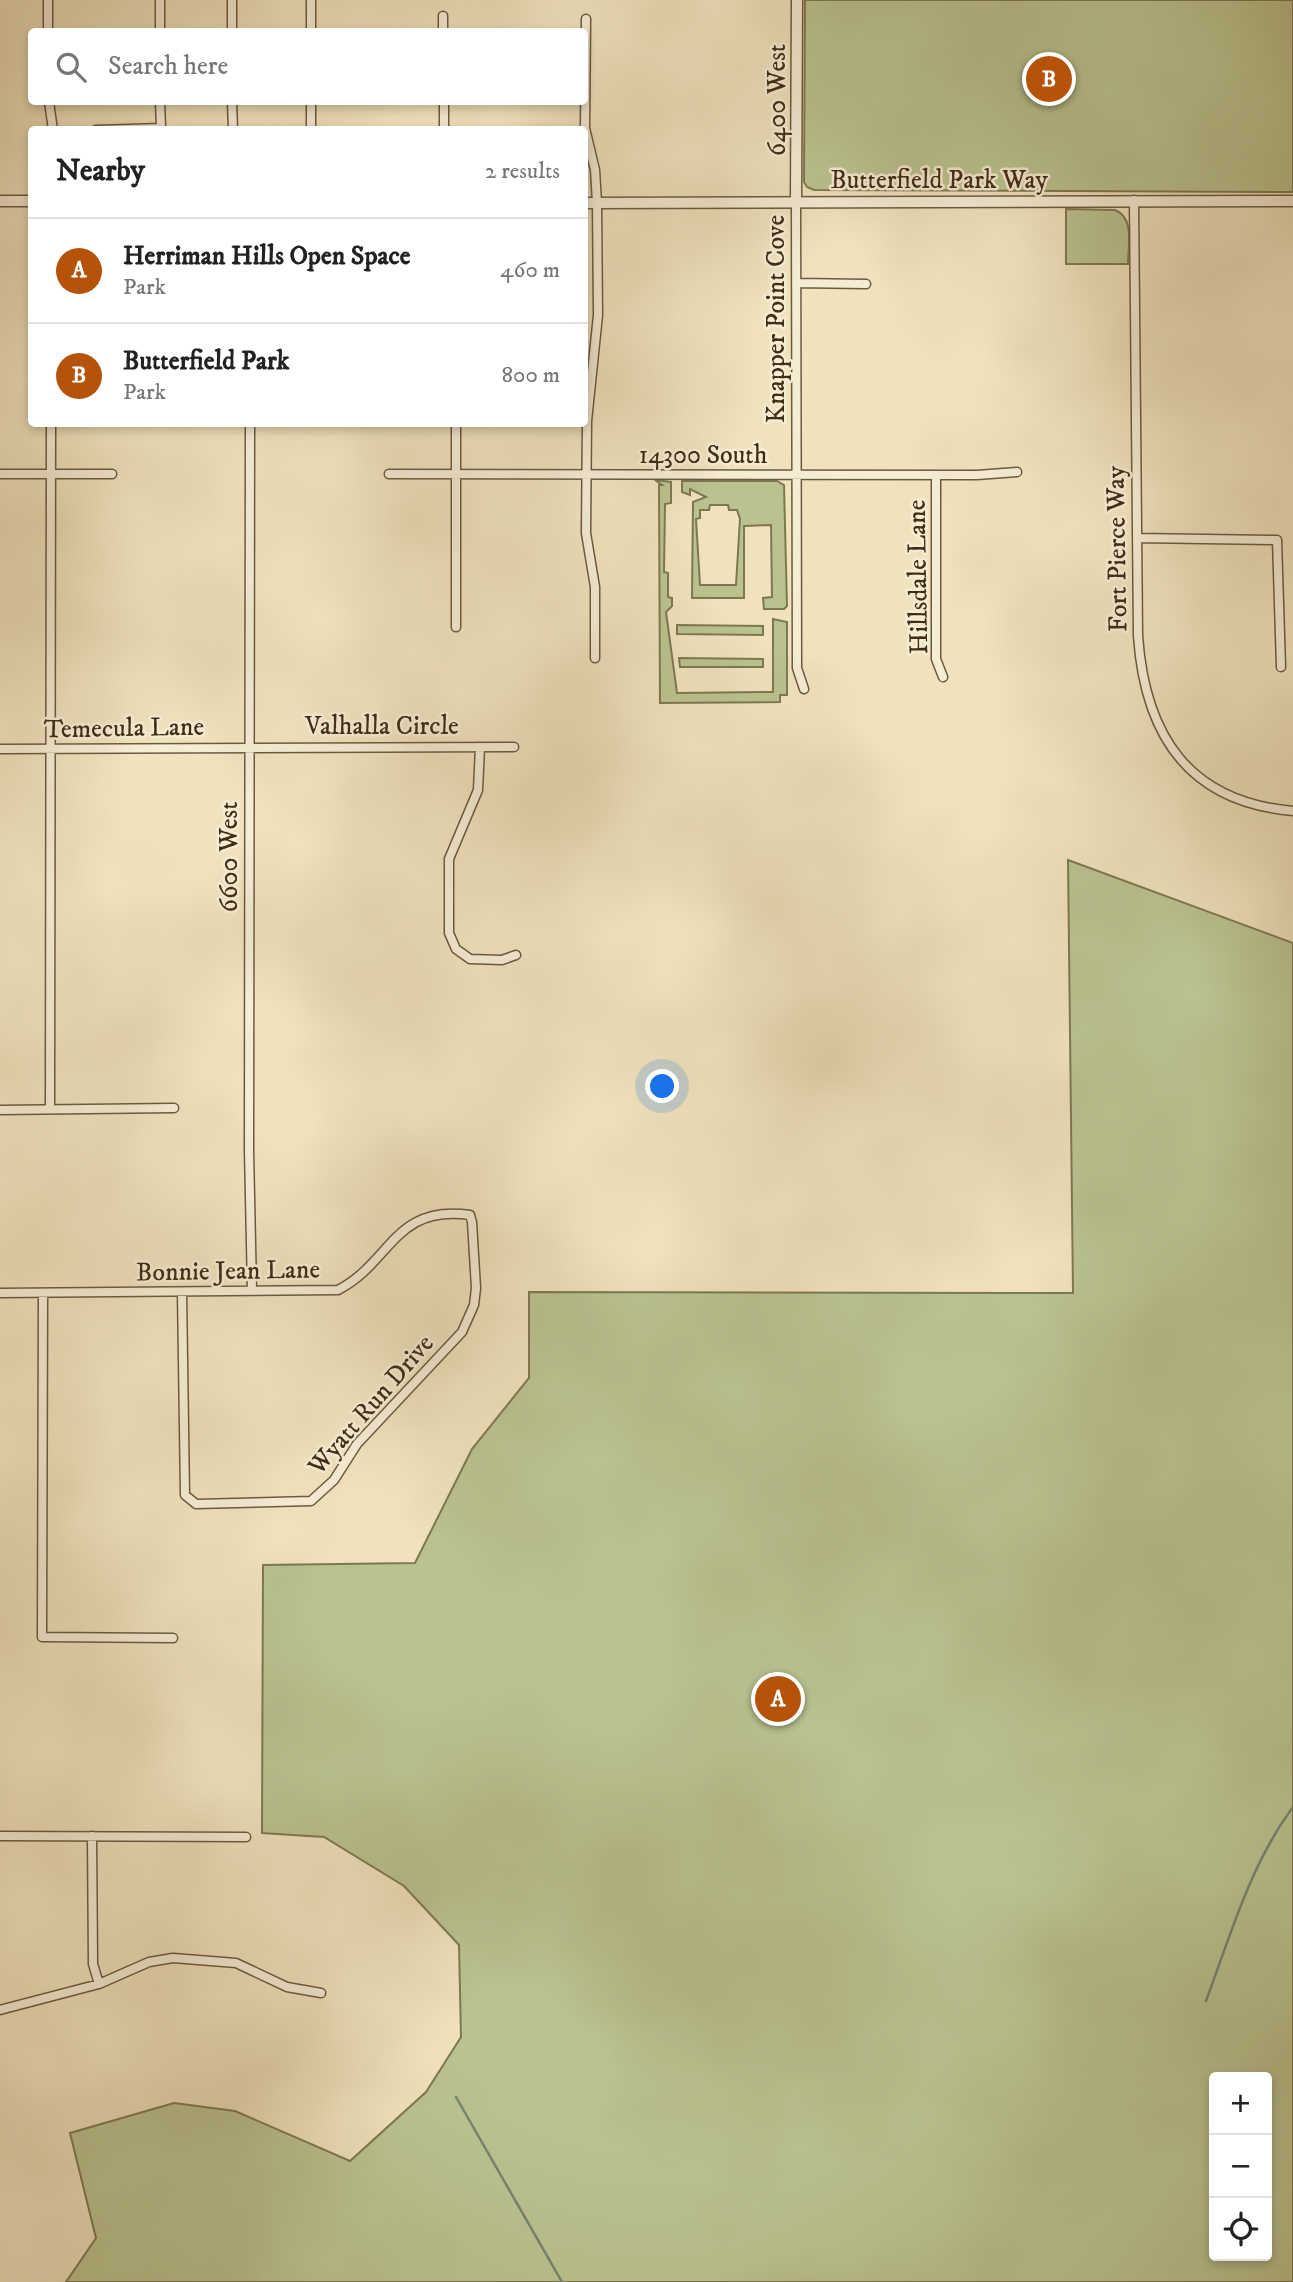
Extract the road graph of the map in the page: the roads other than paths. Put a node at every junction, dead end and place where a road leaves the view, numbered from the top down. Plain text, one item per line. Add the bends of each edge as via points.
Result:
1 (48, 0) edge
2 (160, 0) edge
3 (232, 0) edge
4 (311, 0) edge
5 (797, 0) edge
6 (443, 16) dead end
7 (586, 19) dead end
8 (48, 28) edge
9 (160, 28) edge
10 (232, 28) edge
11 (311, 28) edge
12 (443, 28) edge
13 (586, 28) edge
14 (49, 105) edge
15 (160, 105) edge
16 (232, 105) edge
17 (311, 105) edge
18 (444, 105) edge
19 (585, 105) edge
20 (52, 126) edge
21 (160, 126) edge
22 (233, 126) edge
23 (311, 126) edge
24 (444, 126) edge
25 (585, 126) edge
26 (588, 141) edge
27 (796, 200) junction
28 (1134, 200) junction
29 (0, 201) edge
30 (28, 201) edge
31 (1293, 201) edge
32 (588, 203) edge
33 (597, 203) junction
34 (796, 283) junction
35 (866, 284) dead end
36 (51, 427) edge
37 (250, 427) edge
38 (457, 427) edge
39 (1017, 472) dead end
40 (0, 474) edge
41 (51, 474) junction
42 (112, 474) dead end
43 (389, 474) dead end
44 (456, 475) junction
45 (586, 475) junction
46 (796, 475) junction
47 (936, 475) junction
48 (1137, 538) junction
49 (456, 627) dead end
50 (595, 658) dead end
51 (1281, 667) dead end
52 (943, 677) dead end
53 (804, 689) dead end
54 (249, 746) junction
55 (480, 747) junction
56 (514, 747) dead end
57 (0, 749) edge
58 (51, 749) junction
59 (1293, 811) edge
60 (516, 955) dead end
61 (174, 1108) dead end
62 (50, 1109) junction
63 (0, 1110) edge
64 (470, 1215) joint
65 (252, 1290) junction
66 (182, 1292) junction
67 (0, 1293) edge
68 (43, 1294) junction
69 (173, 1638) dead end
70 (0, 1836) edge
71 (92, 1836) junction
72 (246, 1837) dead end
73 (99, 1984) junction
74 (321, 1993) dead end
75 (0, 2010) edge

1 - 8 street
2 - 9 street
3 - 10 street
4 - 11 street
5 - 27 street, 6400 West
6 - 12 street
7 - 13 street
14 - 20 street
15 - 21 street
16 - 22 street
17 - 23 street
18 - 24 street
19 - 25 street
26 - 33 street
27 - 28 street, Butterfield Park Way
27 - 33 street, Butterfield Park Way
27 - 34 street, Knapper Point Cove
28 - 31 street, Butterfield Park Way
28 - 48 street, Fort Pierce Way
29 - 30 street
32 - 33 street, Butterfield Park Way
33 - 45 street via 598,315
34 - 35 street
34 - 46 street, Knapper Point Cove
36 - 41 street
37 - 54 street, 6600 West
38 - 44 street
39 - 47 street, 14300 South
40 - 41 street
41 - 42 street
41 - 58 street
43 - 44 street, 14300 South
44 - 45 street, 14300 South
44 - 49 street
45 - 46 street, 14300 South
45 - 50 street
46 - 47 street, 14300 South
46 - 53 street, Knapper Point Cove via 797,668
47 - 52 street, Hillsdale Lane via 936,659
48 - 51 street via 1277,540
48 - 59 street, Fort Pierce Way via 1140,668 1147,701 1173,754 1201,779 1233,795
54 - 55 street, Valhalla Circle
54 - 58 street, Temecula Lane
54 - 65 street, 6600 West
55 - 56 street, Valhalla Circle
55 - 60 street via 478,790 449,859 449,933 456,949 470,958 502,960
57 - 58 street, Temecula Lane
58 - 62 street
61 - 62 street
62 - 63 street
64 - 65 street, Bonnie Jean Lane via 411,1223 338,1290
64 - 66 street, Wyatt Run Drive via 476,1288 470,1318 311,1501 190,1501 184,1487
65 - 66 street, Bonnie Jean Lane
66 - 68 street, Bonnie Jean Lane
67 - 68 street, Bonnie Jean Lane
68 - 69 street via 42,1637
70 - 71 street
71 - 72 street
71 - 73 street via 93,1964
73 - 74 street via 149,1962 173,1958 236,1963 286,1987
73 - 75 street

